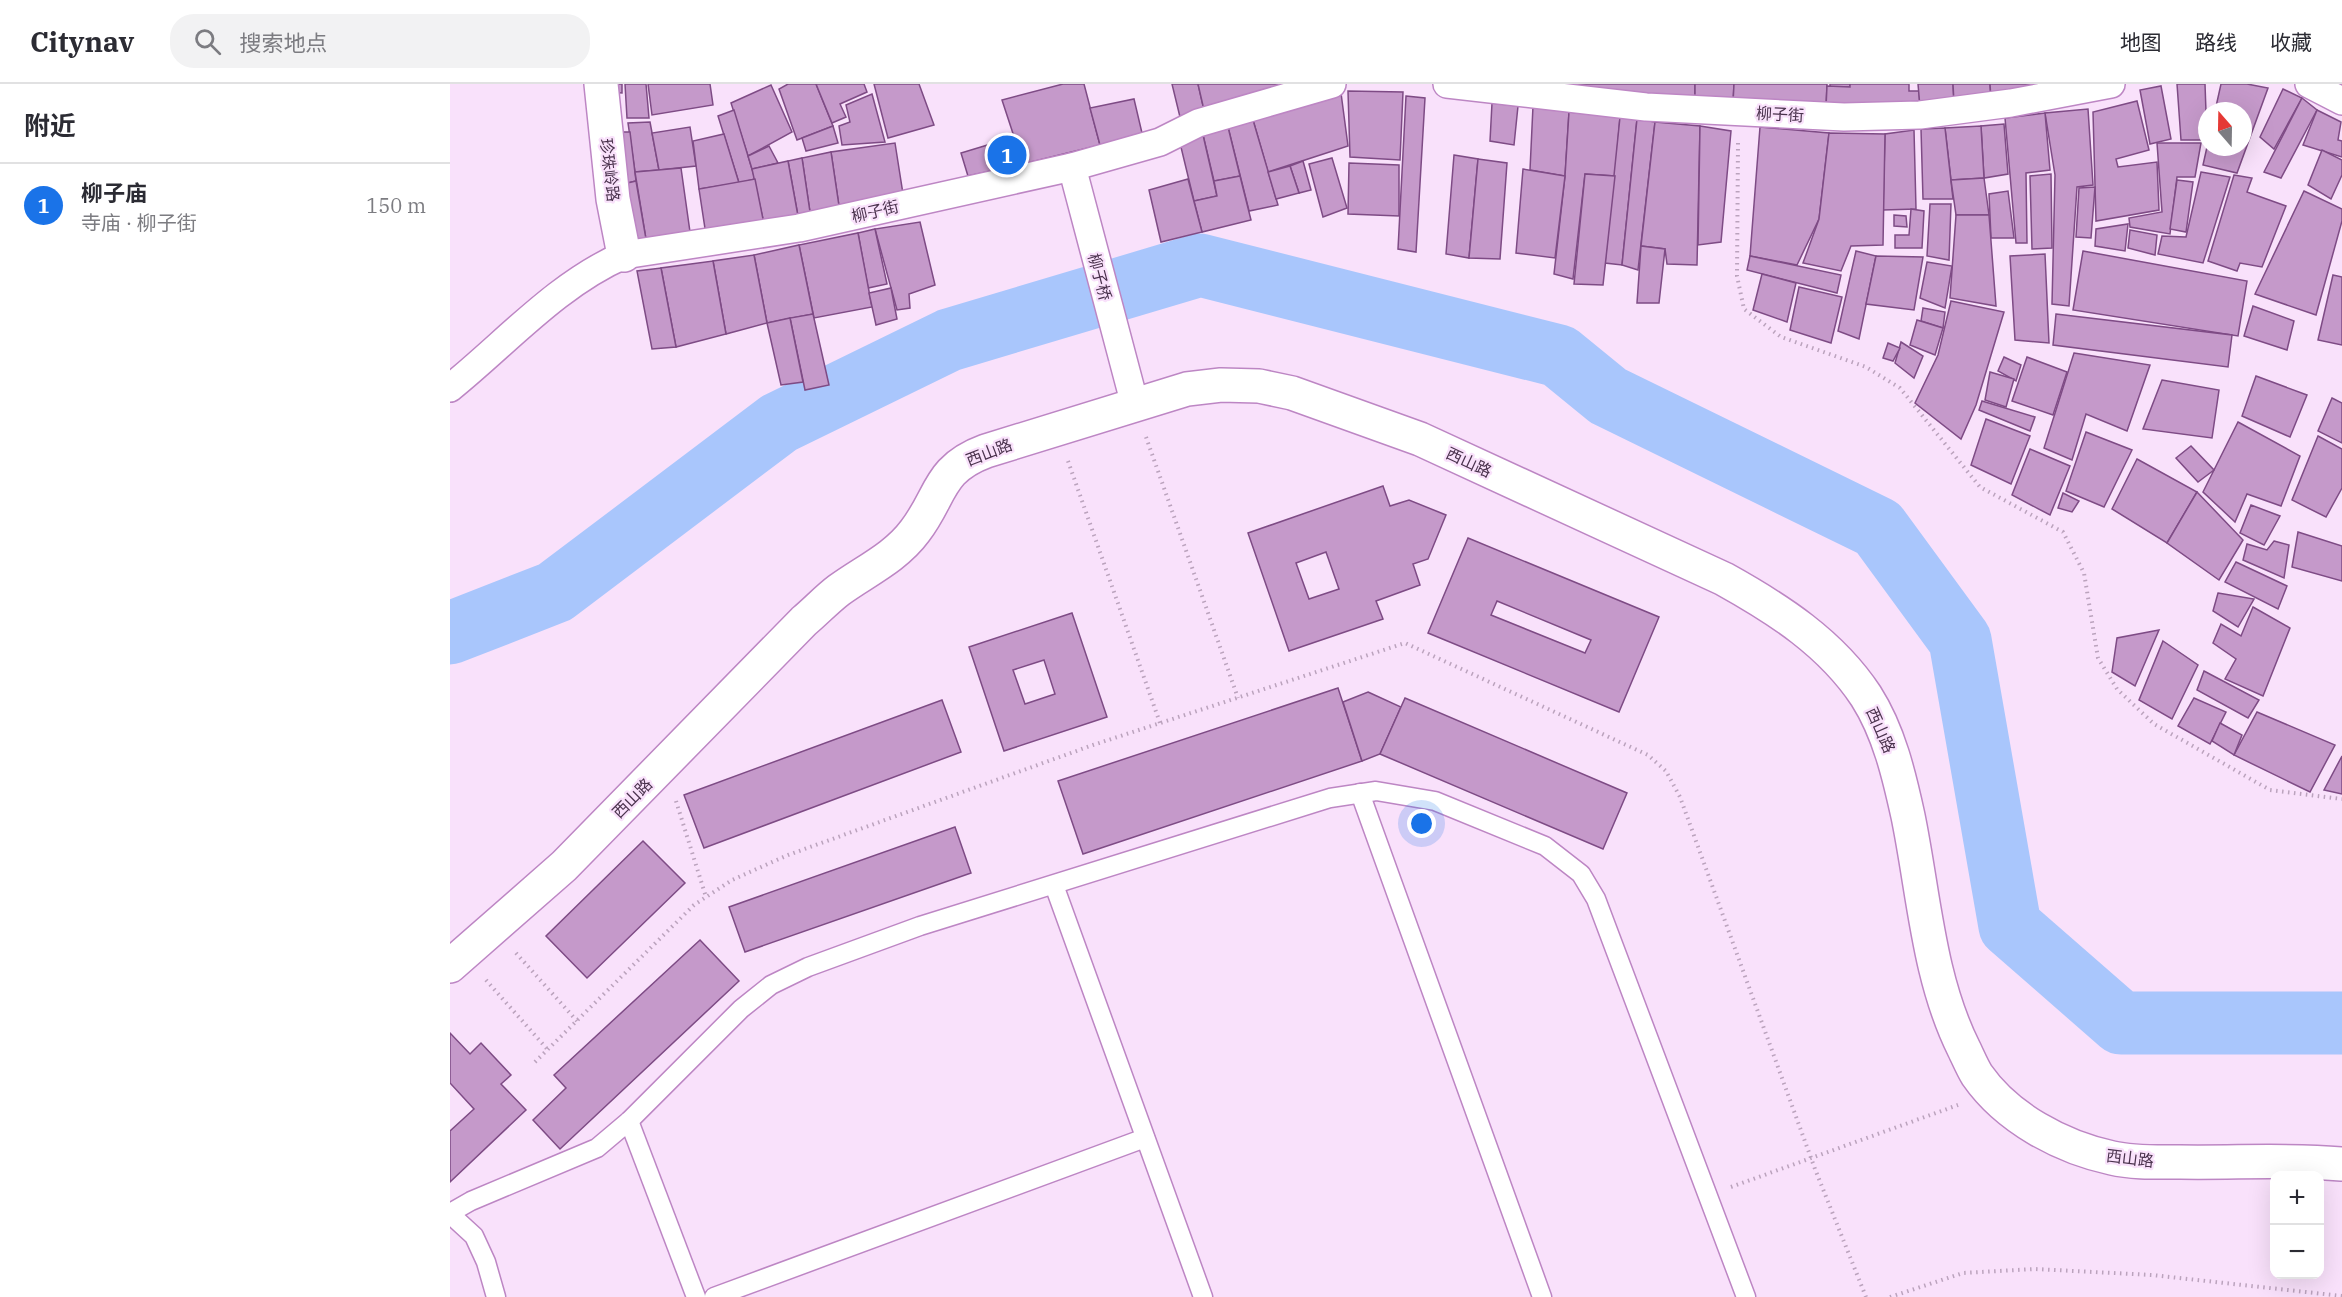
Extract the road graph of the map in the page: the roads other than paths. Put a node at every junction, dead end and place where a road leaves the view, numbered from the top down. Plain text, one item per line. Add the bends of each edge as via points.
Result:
1 (601, 84) edge
2 (1332, 84) edge
3 (1447, 84) edge
4 (2111, 84) edge
5 (2309, 84) edge
6 (2342, 101) edge
7 (1072, 167) junction
8 (624, 255) junction
9 (450, 388) edge
10 (1135, 405) junction
11 (1360, 793) junction
12 (1054, 885) junction
13 (456, 957) edge
14 (629, 1121) junction
15 (1145, 1138) junction
16 (2342, 1164) edge
17 (450, 1214) edge
18 (496, 1297) edge
19 (696, 1297) edge
20 (714, 1297) edge
21 (1203, 1297) edge
22 (1542, 1297) edge
23 (1746, 1297) edge

1 - 8 street, 珍珠岭路 via 613,199
2 - 7 street, 柳子街 via 1198,123 1160,142
3 - 4 street, 柳子街 via 1646,106 1844,117 1920,115
5 - 6 street
7 - 8 street, 柳子街 via 799,228
7 - 10 street, 柳子桥
8 - 9 street, 柳子街 via 598,267 554,297
10 - 13 street, 西山路 via 968,458 955,466 916,530 899,550 838,591 804,621 564,866
10 - 16 street, 西山路 via 1187,389 1221,385 1259,386 1292,393 1420,439 1765,602 1803,628 1838,661 1866,697 1886,735 1899,776 1935,968 1952,1024 1977,1075 2011,1112 2056,1139 2112,1158
11 - 12 lane via 1330,798
11 - 22 lane
11 - 23 lane via 1376,791 1436,801 1545,846 1581,874 1596,899
12 - 14 lane via 920,926 771,985 741,1009
12 - 15 lane
14 - 17 lane via 597,1148 471,1201
14 - 19 lane
15 - 20 lane
15 - 21 lane
17 - 18 lane via 474,1236

